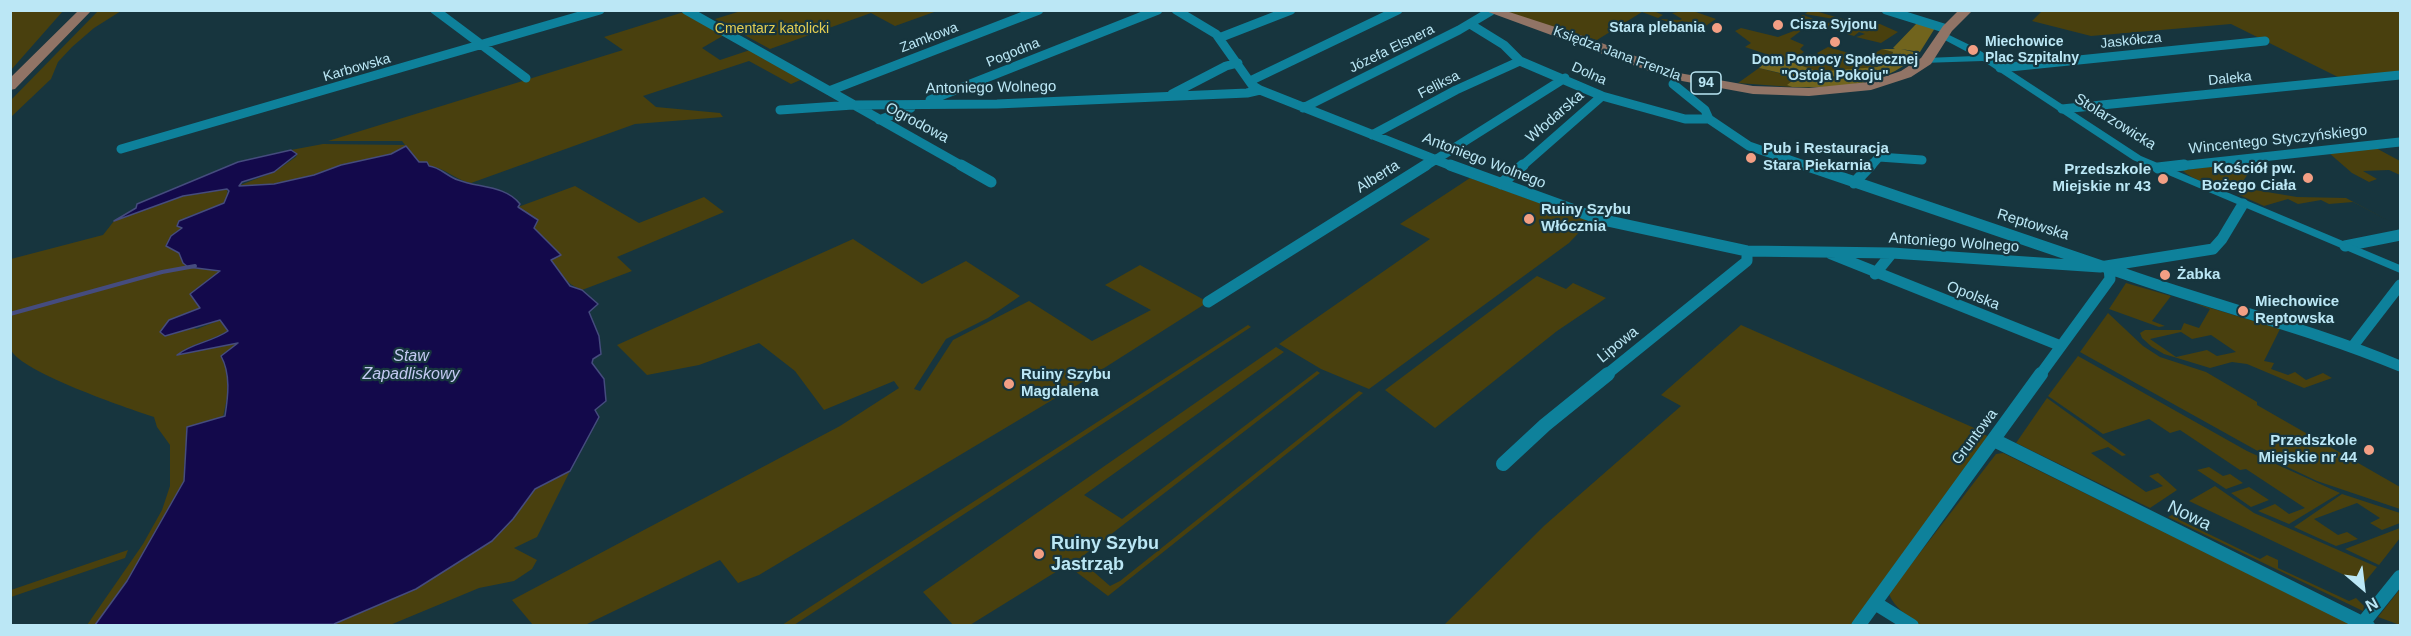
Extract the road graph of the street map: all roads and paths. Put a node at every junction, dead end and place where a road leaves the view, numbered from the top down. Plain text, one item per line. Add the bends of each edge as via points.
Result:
1 (86, 10) edge
2 (93, 10) edge
3 (435, 10) edge
4 (600, 10) edge
5 (686, 10) edge
6 (1039, 10) edge
7 (1158, 10) edge
8 (1176, 10) edge
9 (1291, 10) edge
10 (1398, 10) edge
11 (1886, 10) edge
12 (1967, 10) edge
13 (71, 11) edge
14 (1490, 11) edge
15 (1470, 24) junction
16 (69, 29) junction
17 (1944, 32) junction
18 (1220, 38) junction
19 (2265, 41) dead end
20 (483, 46) junction
21 (40, 53) junction
22 (1986, 58) junction
23 (1520, 61) junction
24 (1926, 61) junction
25 (1238, 63) junction
26 (2000, 68) junction
27 (2400, 75) edge
28 (526, 78) dead end
29 (1564, 78) junction
30 (1250, 81) junction
31 (1673, 84) dead end
32 (10, 86) edge
33 (1260, 90) junction
34 (829, 92) junction
35 (1168, 96) junction
36 (1602, 96) junction
37 (922, 103) junction
38 (853, 105) junction
39 (1303, 108) junction
40 (2062, 109) junction
41 (780, 110) dead end
42 (1709, 119) junction
43 (879, 120) junction
44 (1372, 135) junction
45 (2400, 142) edge
46 (121, 149) dead end
47 (1434, 159) junction
48 (1922, 160) dead end
49 (2158, 168) junction
50 (991, 182) dead end
51 (1854, 183) junction
52 (1501, 184) junction
53 (2243, 204) junction
54 (2400, 235) edge
55 (2345, 246) junction
56 (1747, 251) junction
57 (1827, 252) junction
58 (1892, 253) junction
59 (2109, 267) junction
60 (2400, 269) edge
61 (1875, 274) junction
62 (2400, 285) edge
63 (1208, 302) dead end
64 (2061, 346) junction
65 (2353, 346) junction
66 (2400, 366) edge
67 (1994, 440) junction
68 (1503, 464) dead end
69 (2400, 577) edge
70 (1875, 603) junction
71 (2366, 624) edge
72 (1858, 626) edge
73 (1912, 626) edge

1 - 16 main road
2 - 16 main road
3 - 20 street
4 - 20 street, Karbowska
5 - 34 street, Ogrodowa
6 - 34 street, Zamkowa
7 - 37 street, Pogodna
8 - 18 street
9 - 18 street
10 - 30 street
11 - 17 street
12 - 17 main road, Księdza Jana Frenzla / 94
13 - 21 main road
14 - 15 street, Józefa Elsnera
14 - 24 main road, Księdza Jana Frenzla / 94 via 1676,76 1753,90 1809,92 1857,88 1894,79
15 - 23 street, Dolna via 1499,41
15 - 39 street, Józefa Elsnera
16 - 21 main road
17 - 22 street, Stolarzowicka
17 - 24 main road, Księdza Jana Frenzla / 94
18 - 25 street
19 - 26 street, Jaskółcza
20 - 28 street
20 - 46 street, Karbowska
21 - 32 main road
22 - 24 street
22 - 26 street, Stolarzowicka
23 - 29 street, Dolna
23 - 44 street, Feliksa
25 - 30 street
25 - 35 street
26 - 40 street, Stolarzowicka
27 - 40 street, Daleka
29 - 36 street, Dolna
29 - 47 street, Alberta
30 - 33 street
31 - 42 street, Reptowska via 1705,110
33 - 35 street, Antoniego Wolnego
33 - 39 street, Antoniego Wolnego
34 - 38 street, Ogrodowa
35 - 37 street, Antoniego Wolnego via 997,104
36 - 42 street, Dolna via 1685,119
36 - 52 street, Włodarska
37 - 38 street, Antoniego Wolnego
37 - 43 street, Pogodna
38 - 41 street, Antoniego Wolnego
38 - 43 street, Ogrodowa
39 - 44 street, Antoniego Wolnego
40 - 49 street, Stolarzowicka via 2108,141
42 - 51 street, Reptowska via 1743,143
43 - 50 street, Ogrodowa
44 - 47 street, Antoniego Wolnego
45 - 49 street, Wincentego Styczyńskiego
47 - 52 street, Antoniego Wolnego
47 - 63 street, Alberta
48 - 51 street via 1880,157
49 - 53 street, Stolarzowicka
51 - 59 street, Reptowska
52 - 56 street, Antoniego Wolnego via 1599,219
53 - 55 street, Stolarzowicka
53 - 59 street via 2224,238 2213,249
54 - 55 street
55 - 60 street, Stolarzowicka
56 - 57 street, Antoniego Wolnego
56 - 68 street, Lipowa via 1747,261 1545,425
57 - 58 street, Antoniego Wolnego
57 - 61 street, Opolska
58 - 59 street, Antoniego Wolnego
58 - 61 street
59 - 64 street, Gruntowa via 2110,279
59 - 65 street, Reptowska
61 - 64 street, Opolska
62 - 65 street
64 - 67 street, Gruntowa
65 - 66 street, Reptowska
67 - 70 street, Gruntowa
67 - 71 street, Nowa
69 - 71 street
70 - 72 street, Gruntowa
70 - 73 street

